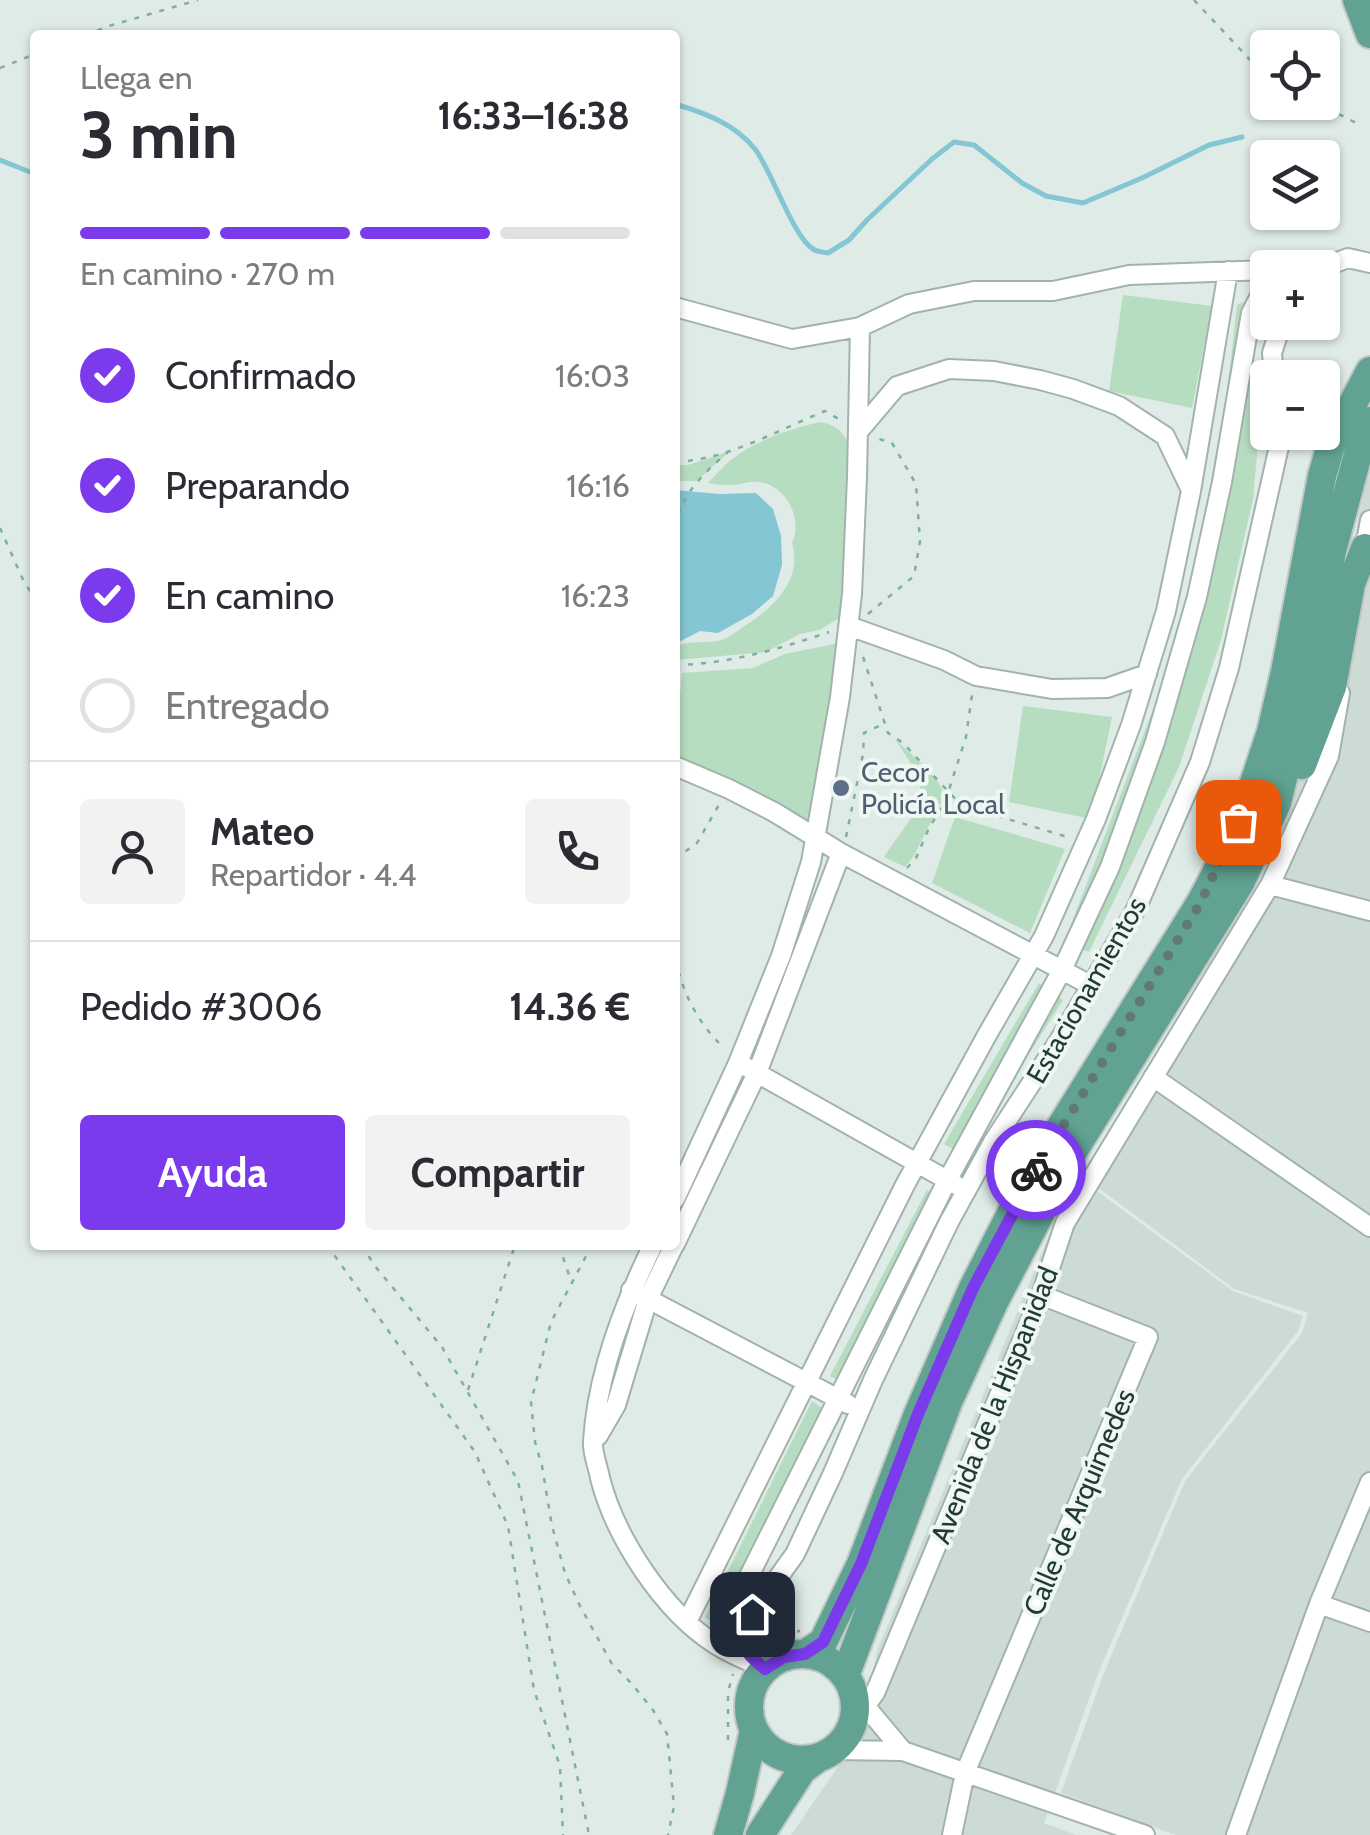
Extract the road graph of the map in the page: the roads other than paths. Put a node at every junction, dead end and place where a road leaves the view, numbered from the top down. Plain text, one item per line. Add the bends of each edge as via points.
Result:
1 (1358, 0) edge
2 (1370, 34) edge
3 (1340, 261) edge
4 (1370, 263) edge
5 (1250, 270) edge
6 (1228, 271) junction
7 (680, 308) edge
8 (1250, 319) edge
9 (860, 327) junction
10 (1370, 371) edge
11 (1370, 421) edge
12 (858, 432) junction
13 (1278, 450) edge
14 (1191, 491) junction
15 (1368, 534) edge
16 (849, 626) junction
17 (1147, 674) junction
18 (680, 768) edge
19 (815, 837) junction
20 (1260, 842) junction
21 (841, 853) junction
22 (1270, 885) junction
23 (1370, 911) edge
24 (1034, 954) junction
25 (1062, 970) junction
26 (1092, 986) junction
27 (738, 1062) junction
28 (757, 1073) junction
29 (1154, 1077) junction
30 (917, 1163) junction
31 (947, 1181) junction
32 (680, 1188) edge
33 (966, 1191) junction
34 (1370, 1227) edge
35 (680, 1234) edge
36 (652, 1250) edge
37 (671, 1250) edge
38 (640, 1294) junction
39 (1041, 1295) junction
40 (806, 1382) junction
41 (839, 1399) junction
42 (860, 1410) junction
43 (1370, 1482) edge
44 (1319, 1604) junction
45 (688, 1620) junction
46 (1370, 1622) edge
47 (715, 1644) junction
48 (805, 1654) junction
49 (765, 1669) junction
50 (859, 1698) junction
51 (754, 1730) junction
52 (903, 1751) junction
53 (826, 1754) junction
54 (966, 1773) junction
55 (728, 1835) edge
56 (760, 1835) edge
57 (952, 1835) edge
58 (1144, 1835) edge
59 (1236, 1835) edge

1 - 2 main road
3 - 4 street
5 - 6 street
6 - 9 street via 1130,276 1053,290 974,291 909,304
6 - 14 street
7 - 9 street via 792,339
8 - 25 street via 1198,597 1110,867
9 - 12 street
10 - 48 main road via 1331,445 1271,732 1224,856 1017,1202 918,1414 861,1564 823,1642
11 - 20 main road, Avenida de la Hispanidad via 1332,551 1288,763
12 - 14 street via 897,386 949,369 1009,374 1119,406 1164,436
12 - 16 street
13 - 26 street, Estacionamientos via 1229,668 1200,762 1136,910
14 - 17 street
15 - 20 main road via 1351,584 1332,687 1276,832
15 - 22 street, Avenida de la Hispanidad via 1329,756
16 - 17 street via 976,676 1052,690 1107,688
16 - 19 street
17 - 24 street via 1086,843
18 - 19 street
19 - 21 street
19 - 27 street via 781,956
20 - 50 main road, Avenida de la Hispanidad via 1072,1153 994,1300 948,1402
21 - 24 street
21 - 28 street
22 - 23 street
22 - 29 street, Avenida de la Hispanidad
24 - 25 street
24 - 30 street
25 - 26 street
25 - 31 street
26 - 33 street, Estacionamientos
27 - 28 street
27 - 32 street
28 - 30 street
28 - 35 street
29 - 34 street
29 - 39 street, Avenida de la Hispanidad via 1065,1222
30 - 31 street
30 - 40 street
31 - 33 street
31 - 41 street
33 - 42 street, Estacionamientos
36 - 38 street
37 - 38 street
38 - 40 street
38 - 45 street via 602,1385 592,1445 606,1503 627,1547
39 - 50 street, Avenida de la Hispanidad
39 - 54 street, Calle de Arquímedes via 1148,1337
40 - 41 street
40 - 45 street
41 - 42 street
41 - 47 street
42 - 49 street, Estacionamientos via 794,1554 742,1640
43 - 44 street
44 - 46 street
44 - 59 street
45 - 47 street
47 - 49 street
48 - 49 main road
48 - 50 main road via 834,1665
49 - 51 main road via 749,1709
50 - 52 street
50 - 53 main road via 846,1738
51 - 53 main road via 770,1750 793,1760
51 - 55 main road
52 - 53 street
52 - 54 street
53 - 56 main road via 802,1770
54 - 57 street
54 - 58 street

